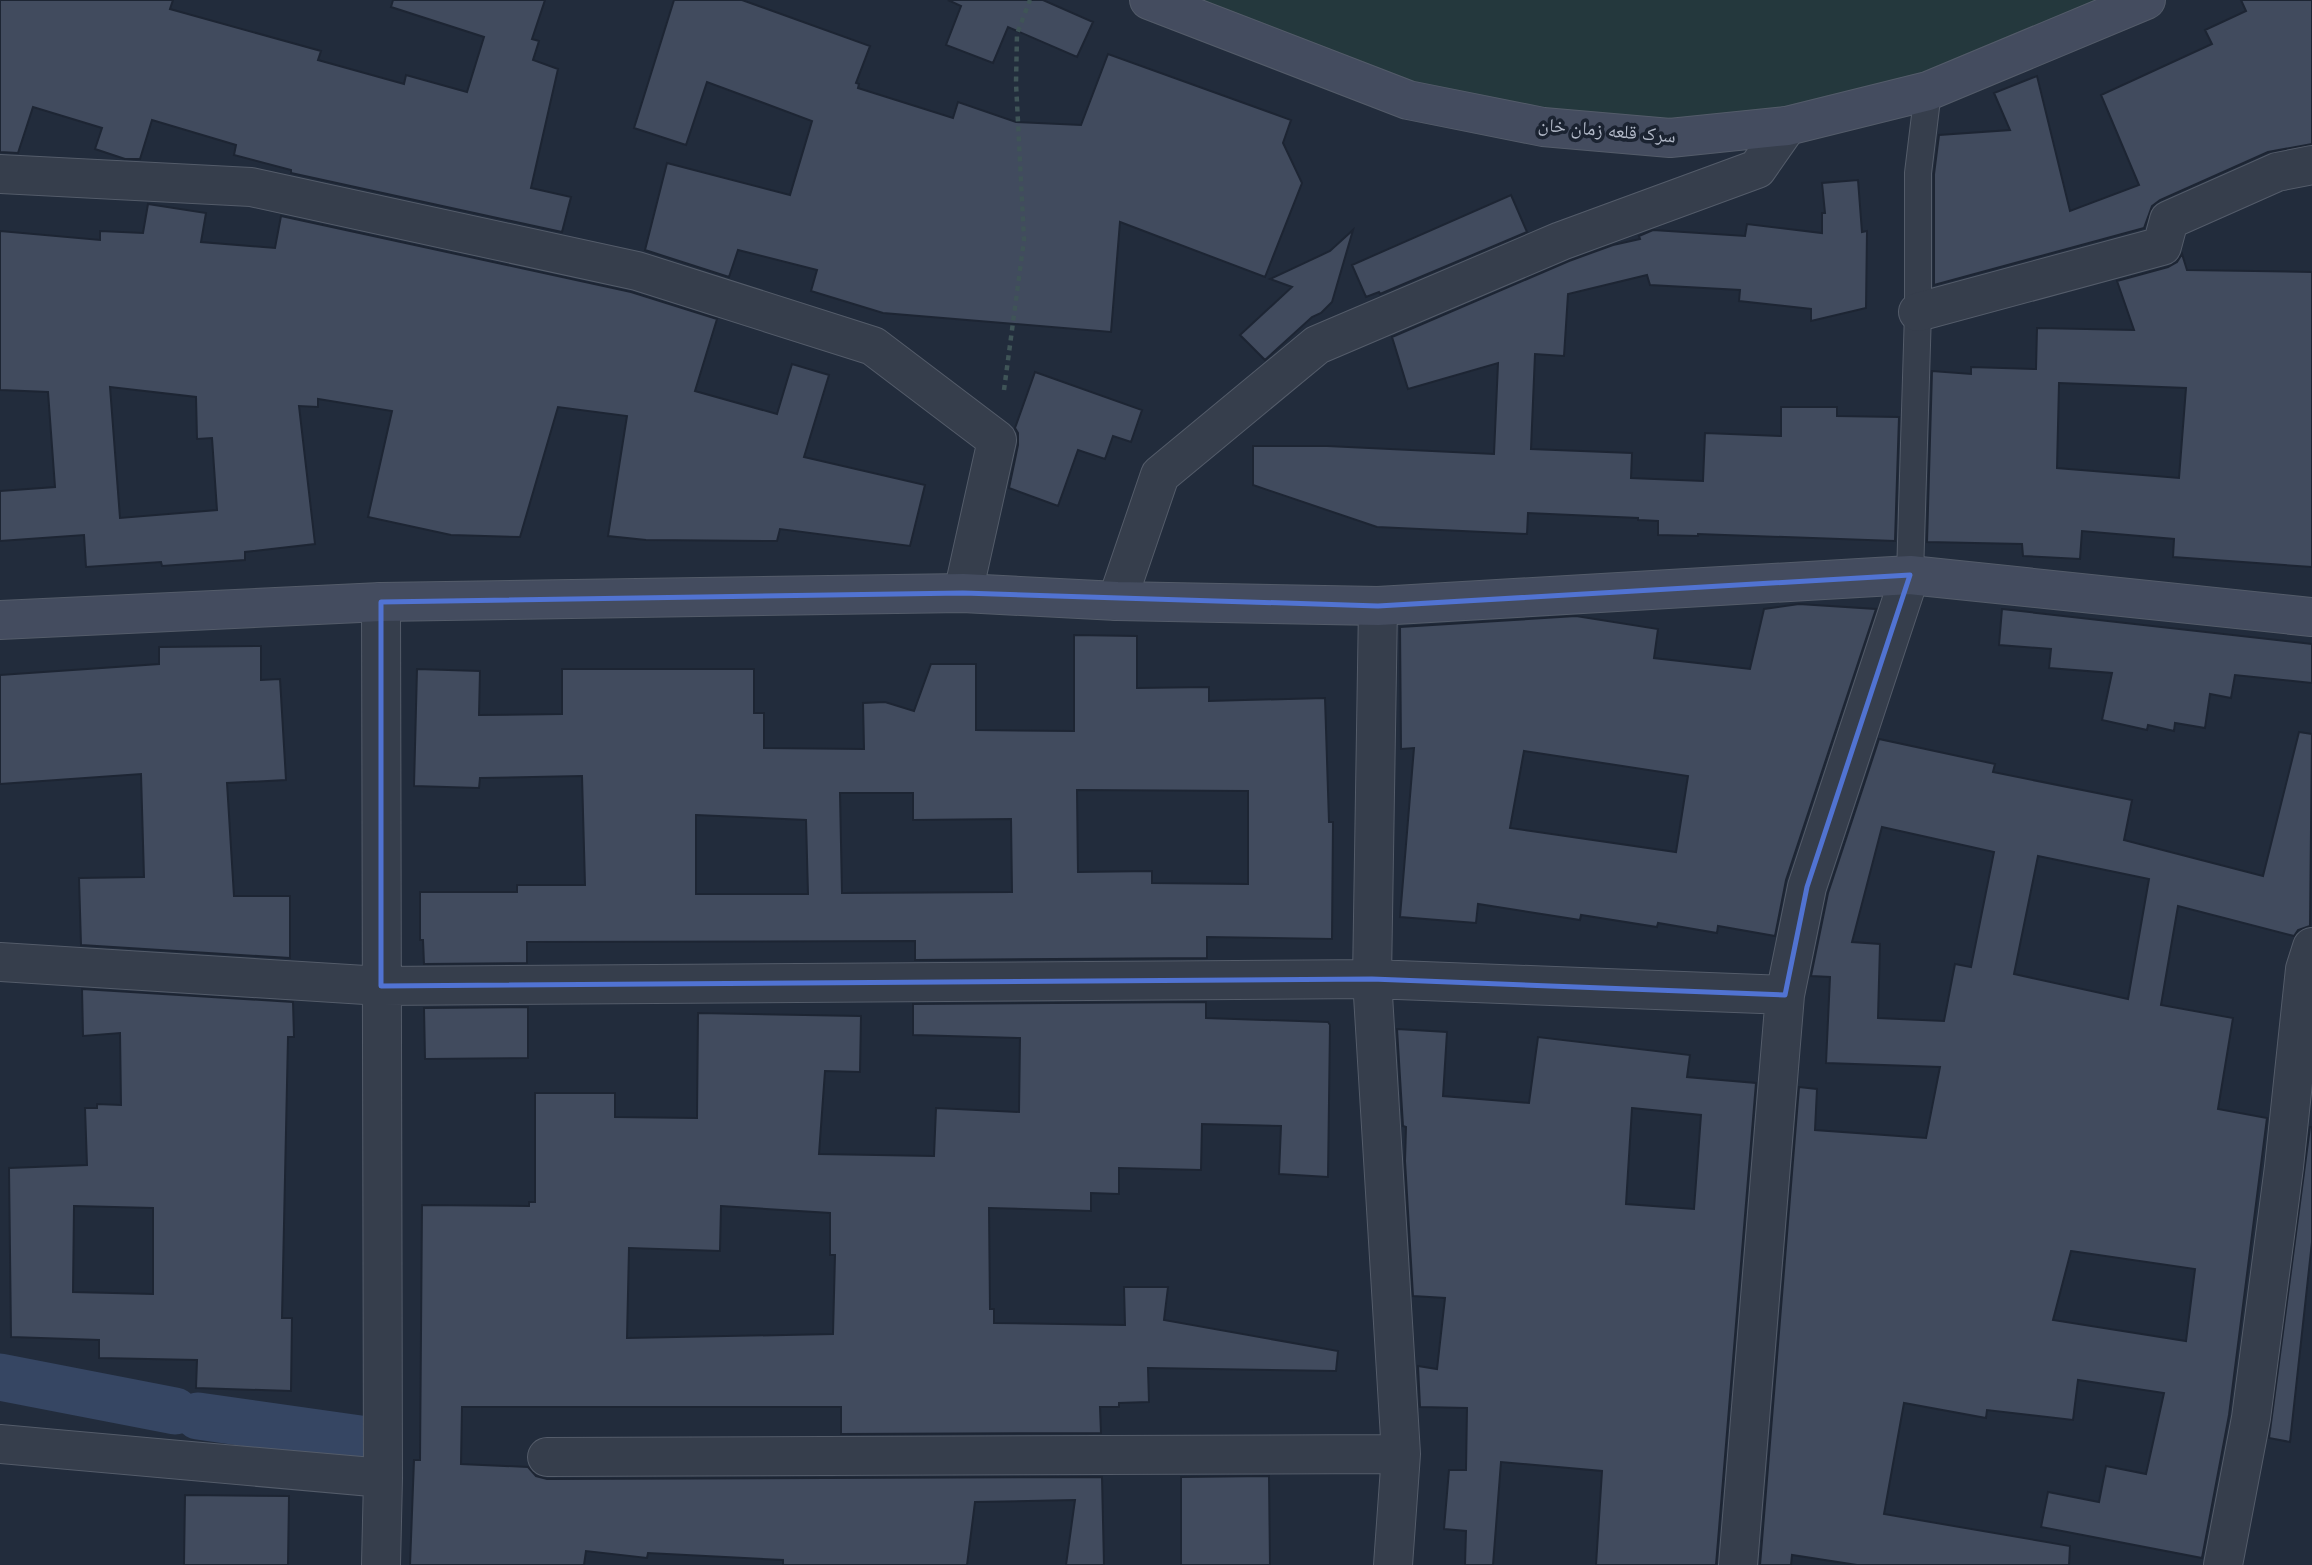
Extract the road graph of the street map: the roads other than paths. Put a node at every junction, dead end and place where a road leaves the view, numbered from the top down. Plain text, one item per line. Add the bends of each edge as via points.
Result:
1 (1149, 0) edge
2 (2146, 0) edge
3 (1928, 91) junction
4 (1787, 126) junction
5 (2312, 164) edge
6 (0, 174) edge
7 (1918, 312) junction
8 (1910, 575) junction
9 (963, 593) junction
10 (1117, 601) junction
11 (381, 602) junction
12 (1378, 606) junction
13 (2312, 617) edge
14 (0, 620) edge
15 (2312, 947) edge
16 (0, 962) edge
17 (1372, 979) junction
18 (381, 986) junction
19 (1785, 995) junction
20 (0, 1444) edge
21 (1401, 1454) junction
22 (547, 1457) dead end
23 (383, 1478) junction
24 (381, 1565) edge
25 (1393, 1565) edge
26 (1738, 1565) edge
27 (2223, 1565) edge

1 - 4 street, سرک قلعه زمان خان via 1408,100 1544,127 1670,138
2 - 3 street, سرک قلعه زمان خان
3 - 4 street, سرک قلعه زمان خان
3 - 7 lane via 1918,173
4 - 10 street via 1757,169 1561,241 1317,345 1160,475
5 - 7 street via 2277,172 2169,220 2162,246
6 - 9 street via 251,187 637,271 873,346 997,440
7 - 8 lane
8 - 12 street
8 - 13 street
8 - 19 street via 1807,887
9 - 10 street
9 - 11 street
10 - 12 street
11 - 14 street
11 - 18 street
12 - 17 street
15 - 27 street via 2305,969 2251,1418
16 - 18 street
17 - 18 street
17 - 19 street
17 - 21 street
18 - 23 street
19 - 26 street
20 - 23 street
21 - 22 street
21 - 25 street
23 - 24 street

